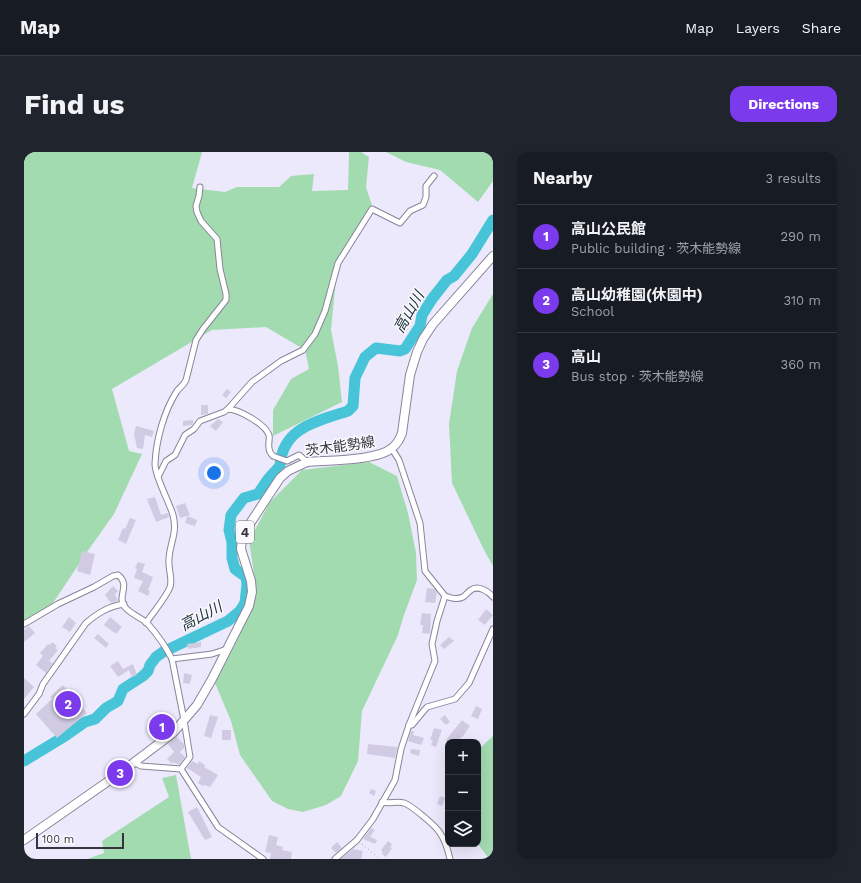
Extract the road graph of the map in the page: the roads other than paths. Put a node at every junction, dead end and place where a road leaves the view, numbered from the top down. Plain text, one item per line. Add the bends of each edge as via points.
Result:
1 (434, 176) dead end
2 (200, 187) dead end
3 (493, 256) edge
4 (228, 409) junction
5 (392, 449) junction
6 (307, 462) junction
7 (158, 477) junction
8 (445, 596) junction
9 (493, 597) edge
10 (124, 604) junction
11 (146, 623) junction
12 (24, 624) edge
13 (493, 629) edge
14 (227, 649) junction
15 (172, 659) junction
16 (24, 714) edge
17 (184, 720) junction
18 (409, 726) junction
19 (134, 762) junction
20 (181, 769) junction
21 (382, 802) junction
22 (24, 840) edge
23 (262, 859) edge
24 (335, 859) edge
25 (450, 859) edge

1 - 4 street via 426,186 423,205 410,211 400,223 372,209 338,263 325,312 315,334 302,350 281,361 252,382
2 - 7 street via 197,212 201,221 217,239 226,300 196,340 184,385 177,390 163,421 155,465
3 - 5 main road, 茨木能勢線 via 433,324 417,352 410,375 402,433
4 - 6 street via 244,414 265,428 273,456 287,461 299,455
4 - 7 street via 200,421 185,435 175,455 166,460
5 - 6 main road, 茨木能勢線 / 4 via 374,457
5 - 8 street via 399,460 420,523 425,571
6 - 14 main road, 茨木能勢線 / 4 via 280,478 246,528 241,549 252,592 249,606
7 - 11 street via 173,515 174,540 168,560 170,587
8 - 9 street via 456,599 463,597 472,589 482,589
8 - 18 street via 432,644 435,661
10 - 11 street
10 - 12 street via 124,583 118,575 113,576
10 - 16 street via 112,606 86,623
11 - 15 street
13 - 18 street via 469,683 455,699 427,707
14 - 15 street via 212,654
14 - 17 main road, 茨木能勢線 / 4 via 197,705
15 - 17 street
17 - 19 main road, 茨木能勢線 / 4 via 173,733
17 - 20 street via 190,757
18 - 21 street via 395,780
19 - 20 street via 141,766
19 - 22 main road, 茨木能勢線 / 4
20 - 23 street via 218,827
21 - 24 street via 357,840
21 - 25 street via 405,803 431,822 440,833

